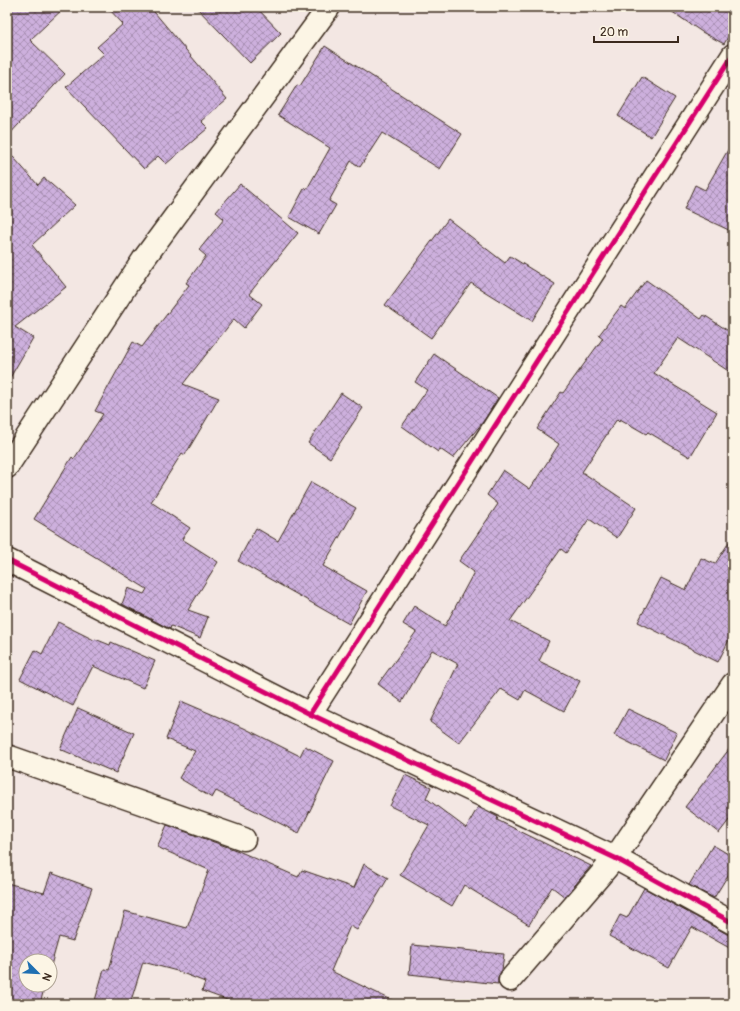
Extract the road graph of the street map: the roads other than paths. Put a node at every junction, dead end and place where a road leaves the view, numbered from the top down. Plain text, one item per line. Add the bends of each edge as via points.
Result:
1 (329, 7) edge
2 (733, 55) edge
3 (7, 467) edge
4 (7, 560) edge
5 (733, 684) edge
6 (310, 714) junction
7 (7, 756) edge
8 (244, 839) dead end
9 (615, 858) junction
10 (733, 923) edge
11 (510, 980) dead end

1 - 3 street via 143,260
2 - 6 street
4 - 6 street
5 - 9 street
6 - 9 street
7 - 8 street
9 - 10 street
9 - 11 street

